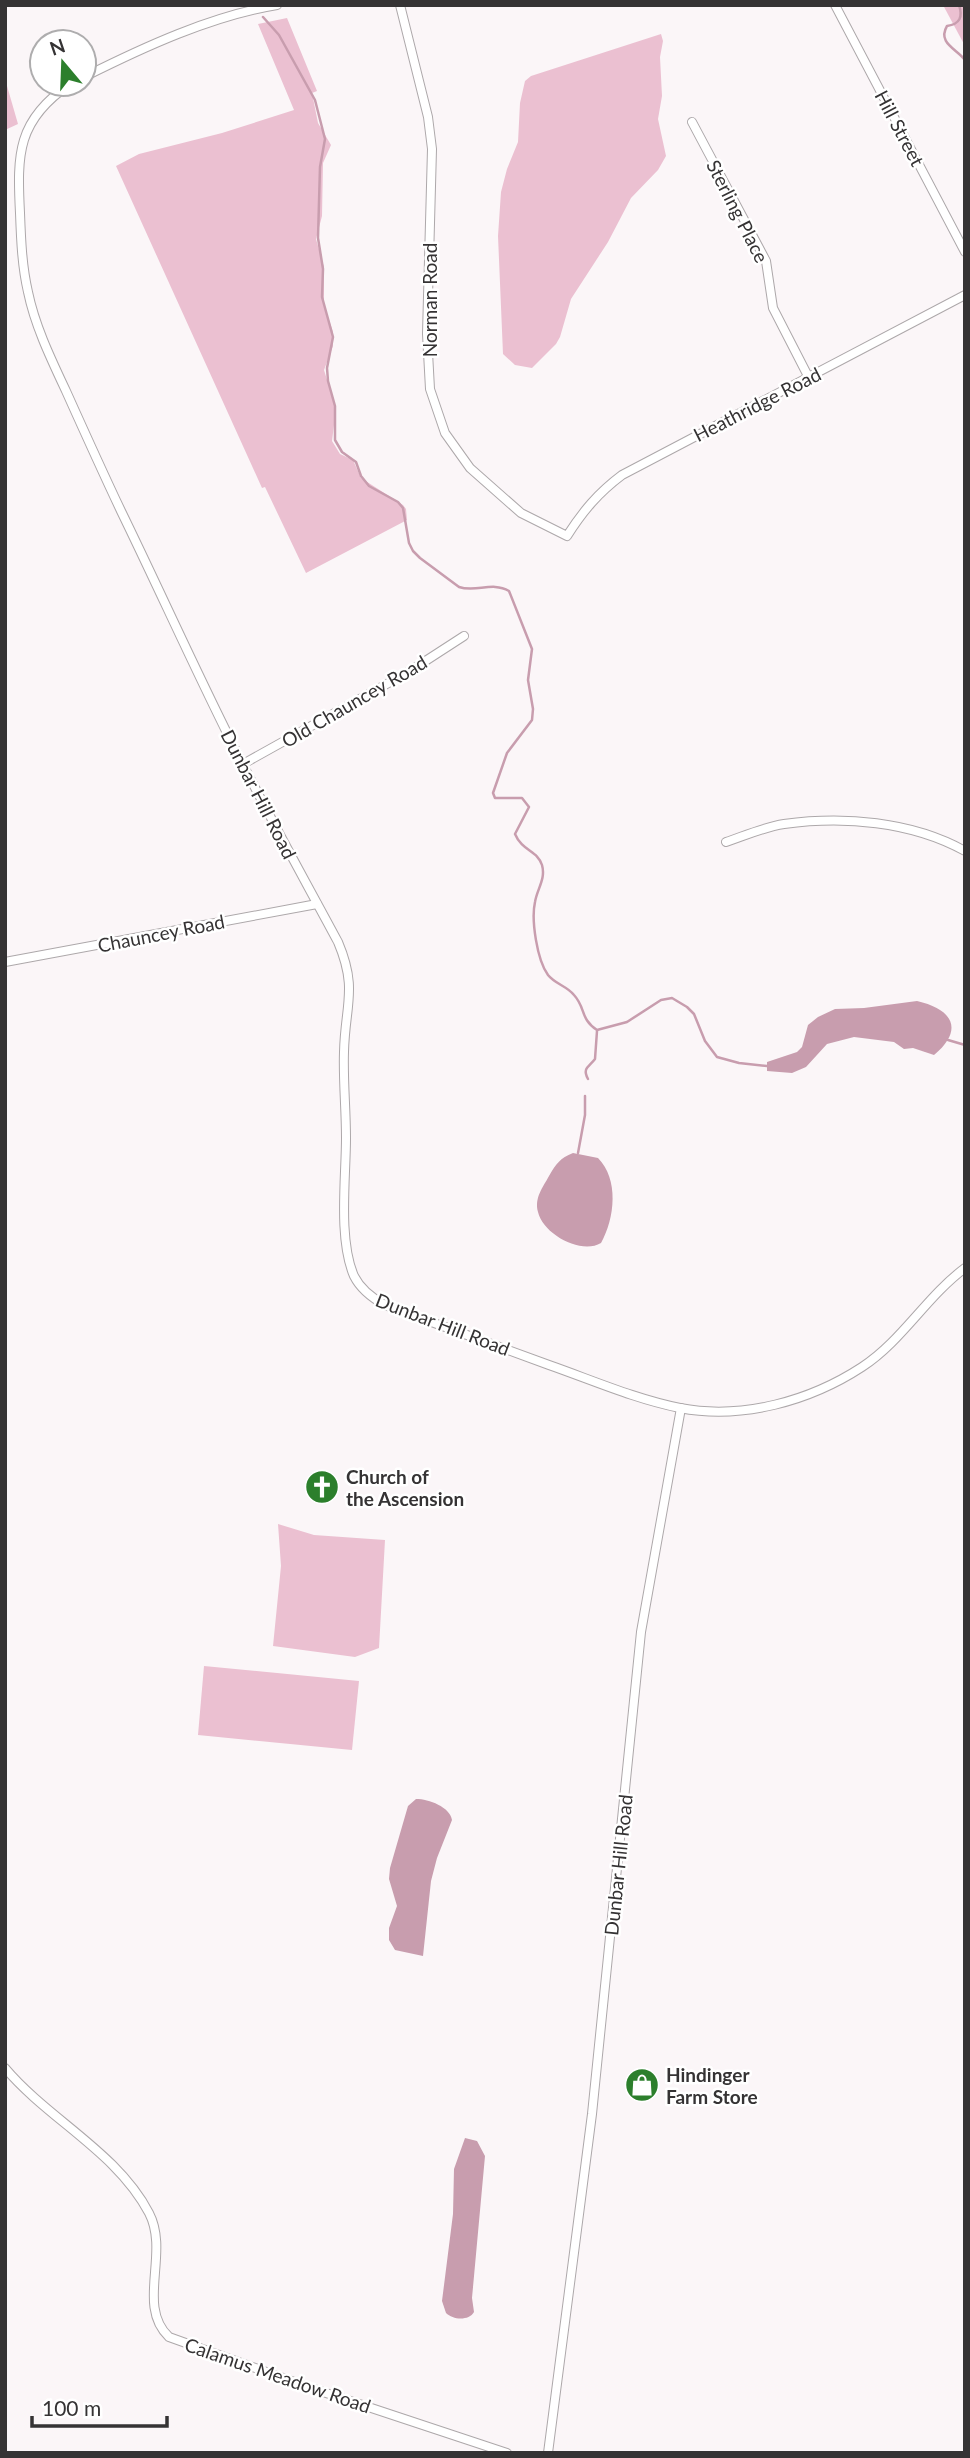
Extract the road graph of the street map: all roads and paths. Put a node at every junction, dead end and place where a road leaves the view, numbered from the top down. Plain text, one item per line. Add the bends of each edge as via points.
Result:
1 (277, 5) edge
2 (400, 5) edge
3 (835, 5) edge
4 (98, 71) edge
5 (51, 98) edge
6 (692, 122) dead end
7 (965, 251) edge
8 (965, 295) edge
9 (809, 378) junction
10 (567, 536) joint
11 (464, 636) dead end
12 (243, 764) junction
13 (726, 842) dead end
14 (965, 851) edge
15 (317, 904) junction
16 (5, 962) edge
17 (965, 1268) edge
18 (681, 1408) junction
19 (5, 2068) edge
20 (507, 2453) edge
21 (548, 2453) edge

1 - 4 street via 166,40
2 - 10 street, Norman Road via 432,149 430,389 445,433 470,467 521,513
3 - 7 street, Hill Street
5 - 12 street, Dunbar Hill Road via 35,116 20,153 18,185 28,294 38,328 85,434
6 - 9 street, Sterling Place via 766,261 773,308
8 - 9 street, Heathridge Road
9 - 10 street, Heathridge Road via 622,475 587,505
11 - 12 street, Old Chauncey Road
12 - 15 street, Dunbar Hill Road
13 - 14 street via 782,824 833,821 897,825
15 - 16 street, Chauncey Road
15 - 18 street, Dunbar Hill Road via 341,948 350,981 344,1054 346,1227 350,1261 360,1286 385,1305 607,1386
17 - 18 street via 884,1350 839,1381 762,1407
18 - 21 street, Dunbar Hill Road via 640,1632 592,2114
19 - 20 street, Calamus Meadow Road via 112,2165 143,2203 156,2232 155,2315 169,2337

